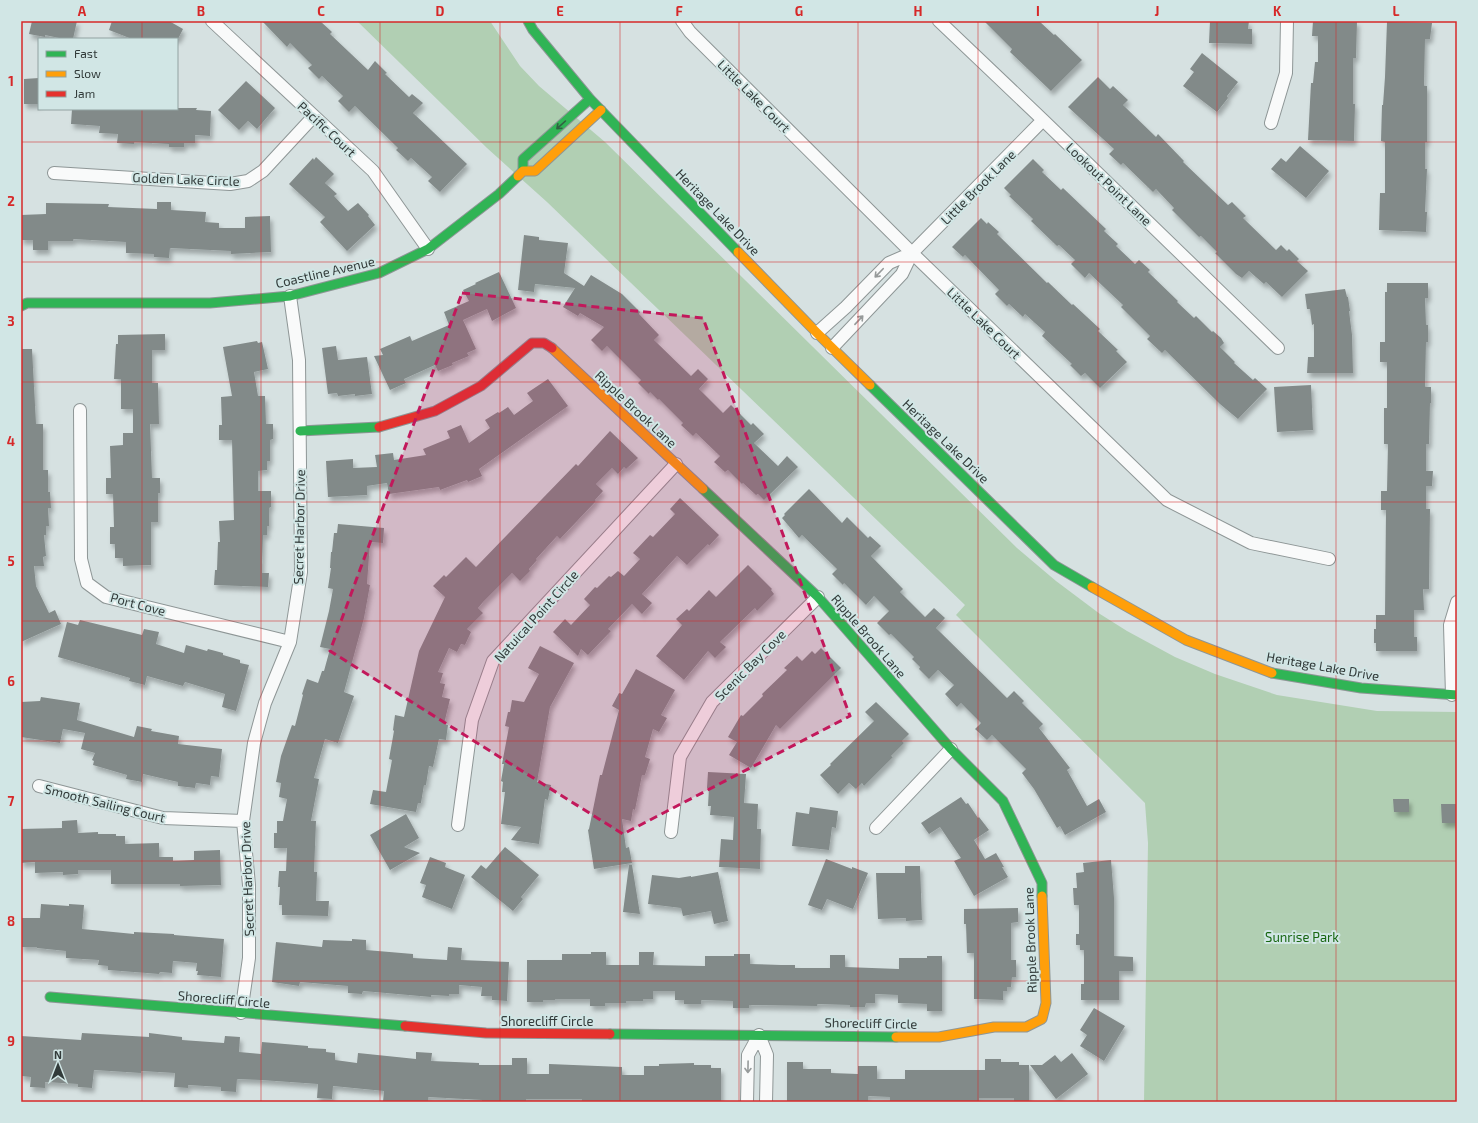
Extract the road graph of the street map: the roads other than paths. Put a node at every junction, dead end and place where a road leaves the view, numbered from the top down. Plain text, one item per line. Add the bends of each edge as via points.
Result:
1 (212, 21) edge
2 (528, 21) edge
3 (682, 21) edge
4 (938, 21) edge
5 (1286, 21) edge
6 (590, 100) junction
7 (601, 110) junction
8 (314, 116) junction
9 (1044, 120) junction
10 (1271, 123) dead end
11 (523, 171) junction
12 (54, 173) dead end
13 (428, 249) junction
14 (912, 253) junction
15 (290, 296) junction
16 (23, 303) edge
17 (817, 333) junction
18 (832, 348) junction
19 (1278, 348) dead end
20 (80, 410) dead end
21 (300, 431) junction
22 (676, 464) junction
23 (1329, 559) dead end
24 (818, 597) junction
25 (1457, 602) edge
26 (290, 642) junction
27 (1454, 695) edge
28 (951, 750) junction
29 (38, 786) dead end
30 (244, 821) junction
31 (458, 825) dead end
32 (876, 828) dead end
33 (671, 832) dead end
34 (50, 997) dead end
35 (241, 1013) junction
36 (1042, 1019) joint
37 (759, 1035) junction
38 (747, 1102) edge
39 (766, 1102) edge

1 - 8 street, Pacific Court
2 - 6 street, Heritage Lake Drive
3 - 14 street, Little Lake Court via 690,32
4 - 9 street, Lookout Point Lane
5 - 10 street via 1286,74
6 - 7 street, Heritage Lake Drive
6 -> 11 street, Coastline Avenue via 523,159
7 - 11 street, Coastline Avenue via 535,171
7 - 17 street, Heritage Lake Drive
8 - 12 street, Golden Lake Circle via 263,171 248,181 230,184
8 - 13 street, Pacific Court via 372,171
9 - 14 street, Little Brook Lane
9 - 19 street, Lookout Point Lane
11 - 13 street, Coastline Avenue via 499,194
13 - 15 street, Coastline Avenue via 379,273
14 -> 17 street, Little Brook Lane via 889,263
18 -> 14 street, Little Brook Lane via 902,274
14 - 23 street, Little Lake Court via 1167,500 1251,543
15 - 16 street, Coastline Avenue via 210,303
15 - 21 street, Secret Harbor Drive via 299,360
17 - 18 street, Heritage Lake Drive
18 - 27 street, Heritage Lake Drive via 1054,565 1186,640 1269,672 1361,688
20 - 26 street, Port Cove via 81,559 87,583 106,597
21 - 22 street, Ripple Brook Lane via 377,427 435,411 481,386 532,343 541,342 551,345
21 - 26 street, Secret Harbor Drive via 301,572
22 - 24 street, Ripple Brook Lane
22 - 31 street, Natuical Point Circle via 493,660 472,720
24 - 28 street, Ripple Brook Lane
24 - 33 street, Scenic Bay Cove via 712,702 680,757
25 - 27 street via 1450,624
26 - 30 street, Secret Harbor Drive via 265,703 254,743
28 - 32 street
28 - 36 street, Ripple Brook Lane via 1003,801 1042,883 1046,1003
29 - 30 street, Smooth Sailing Court via 163,818
30 - 35 street, Secret Harbor Drive via 249,885 249,958
34 - 35 street, Shorecliff Circle
35 - 37 street, Shorecliff Circle via 486,1033
36 - 37 street, Shorecliff Circle via 1026,1027 994,1027 940,1037
37 -> 38 street via 748,1055
37 - 39 street via 767,1055

